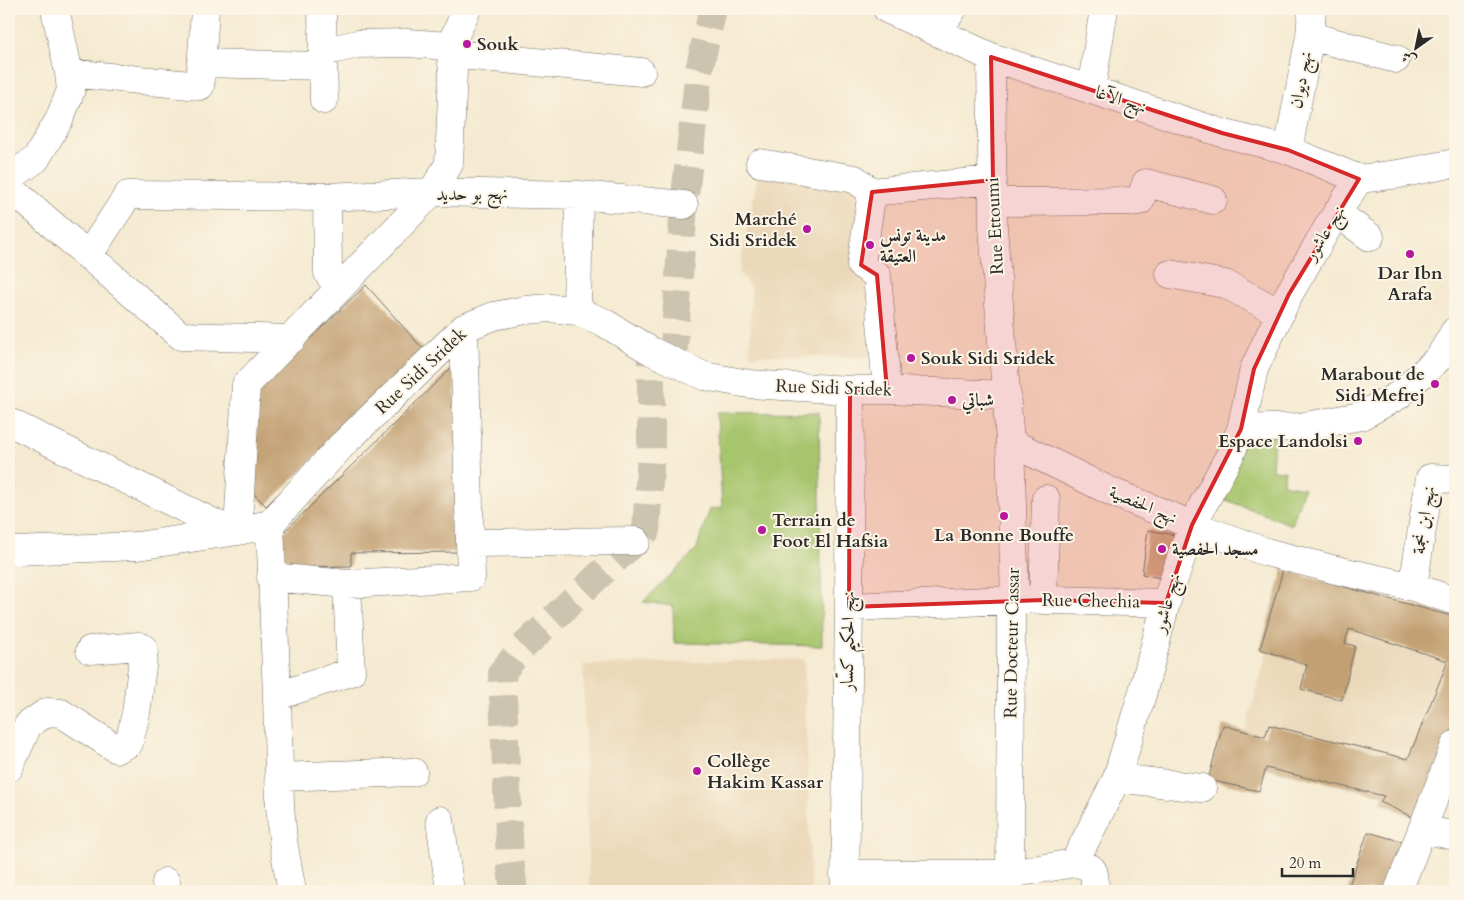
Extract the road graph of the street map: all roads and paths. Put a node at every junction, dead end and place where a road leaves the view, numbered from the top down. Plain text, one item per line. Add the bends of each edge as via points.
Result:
1 (55, 9) edge
2 (205, 9) edge
3 (322, 9) edge
4 (467, 9) edge
5 (887, 9) edge
6 (953, 9) edge
7 (1104, 9) edge
8 (1312, 9) edge
9 (938, 32) junction
10 (1310, 36) junction
11 (451, 50) junction
12 (990, 57) junction
13 (323, 59) junction
14 (1396, 59) dead end
15 (201, 63) junction
16 (68, 72) junction
17 (641, 72) dead end
18 (1091, 90) junction
19 (324, 100) dead end
20 (1288, 150) junction
21 (760, 163) dead end
22 (1455, 163) edge
23 (9, 178) edge
24 (1359, 179) junction
25 (9, 187) edge
26 (993, 191) junction
27 (432, 192) junction
28 (872, 192) junction
29 (579, 195) junction
30 (327, 197) junction
31 (1213, 200) dead end
32 (684, 204) dead end
33 (1338, 213) junction
34 (1370, 237) dead end
35 (88, 256) junction
36 (1170, 274) dead end
37 (339, 289) junction
38 (577, 311) junction
39 (1280, 313) junction
40 (464, 328) junction
41 (1455, 330) edge
42 (292, 339) junction
43 (850, 390) junction
44 (887, 390) junction
45 (1007, 395) junction
46 (9, 422) edge
47 (1241, 429) junction
48 (1010, 442) junction
49 (1455, 479) edge
50 (1046, 499) dead end
51 (270, 524) junction
52 (1192, 525) junction
53 (238, 531) junction
54 (636, 541) dead end
55 (470, 543) junction
56 (9, 550) edge
57 (271, 577) junction
58 (347, 584) junction
59 (1413, 588) junction
60 (1013, 600) junction
61 (1044, 600) junction
62 (1455, 601) edge
63 (1166, 603) junction
64 (849, 607) junction
65 (90, 650) dead end
66 (277, 696) junction
67 (18, 721) edge
68 (1455, 745) edge
69 (9, 768) edge
70 (413, 772) dead end
71 (279, 777) junction
72 (1117, 778) junction
73 (1202, 788) dead end
74 (440, 820) dead end
75 (1422, 829) junction
76 (1455, 836) edge
77 (1074, 862) junction
78 (844, 883) edge
79 (1010, 883) edge
80 (292, 891) edge
81 (450, 891) edge
82 (1095, 891) edge
83 (1398, 891) edge

1 - 16 street
2 - 15 street
3 - 13 street
4 - 11 street
5 - 9 street, نهج الآغا
6 - 9 street
7 - 18 street
8 - 10 street, نهج ديوان
9 - 12 street, نهج الآغا
10 - 14 street
10 - 20 street, نهج ديوان
11 - 13 street via 407,43 356,44
11 - 17 street
11 - 27 street via 449,164
12 - 18 street, نهج الآغا
12 - 26 street, Rue Ettoumi
13 - 15 street
13 - 19 street
15 - 16 street via 200,86
16 - 23 street via 71,90 59,120 36,159
18 - 20 street, نهج الآغا via 1222,133
20 - 24 street, نهج الآغا
21 - 28 street via 855,179
22 - 24 street
24 - 33 street, نهج عاشور
25 - 35 street
26 - 28 street
26 - 31 street via 1140,200 1146,183
26 - 45 street, Rue Ettoumi via 993,228
27 - 29 street, نهج بو حديد
27 - 30 street
27 - 37 street, نهج بو حديد
28 - 44 street via 861,265 877,275
29 - 32 street, نهج بو حديد
29 - 38 street
30 - 35 street via 128,195
30 - 37 street via 328,273
33 - 34 street
33 - 39 street, نهج عاشور
35 - 42 street via 181,336
36 - 39 street via 1225,284
37 - 42 street, نهج بو حديد
38 - 40 street, Rue Sidi Sridek via 526,310 494,316
38 - 43 street, Rue Sidi Sridek via 704,376 749,384
39 - 47 street, نهج عاشور via 1254,369
40 - 51 street, Rue Sidi Sridek via 342,445
40 - 55 street
41 - 47 street via 1440,358 1399,395 1361,416 1300,427
42 - 53 street, نهج بو حديد via 246,386
43 - 44 street, Rue Sidi Sridek
43 - 64 street, نهج الحكيم كسّار
44 - 45 street, Rue Sidi Sridek
45 - 48 street, Rue Docteur Cassar
46 - 53 street via 216,524
47 - 52 street, نهج عاشور
48 - 52 street, نهج الحفصية via 1112,492
48 - 60 street, Rue Docteur Cassar
49 - 59 street, نهج ابن نجمة via 1430,478
50 - 61 street
51 - 53 street
51 - 57 street
52 - 59 street, نهج الحفصية via 1266,552
52 - 63 street, نهج عاشور
53 - 56 street via 137,546
54 - 55 street
55 - 58 street via 471,577
57 - 58 street
57 - 66 street
58 - 66 street via 351,672
59 - 62 street, نهج الحفصية
60 - 61 street, Rue Chechia
60 - 64 street, Rue Chechia
60 - 79 street, Rue Docteur Cassar
61 - 63 street, Rue Chechia
63 - 72 street, نهج عاشور via 1144,691
64 - 78 street, نهج الحكيم كسّار
65 - 67 street via 143,648 136,713 129,743 117,749 61,714 46,712
66 - 71 street
67 - 69 street
68 - 75 street
70 - 71 street
71 - 80 street via 283,841
72 - 73 street
72 - 77 street, نهج عاشور
74 - 81 street
75 - 76 street
75 - 83 street
77 - 79 street
77 - 82 street via 1092,868
78 - 79 street

